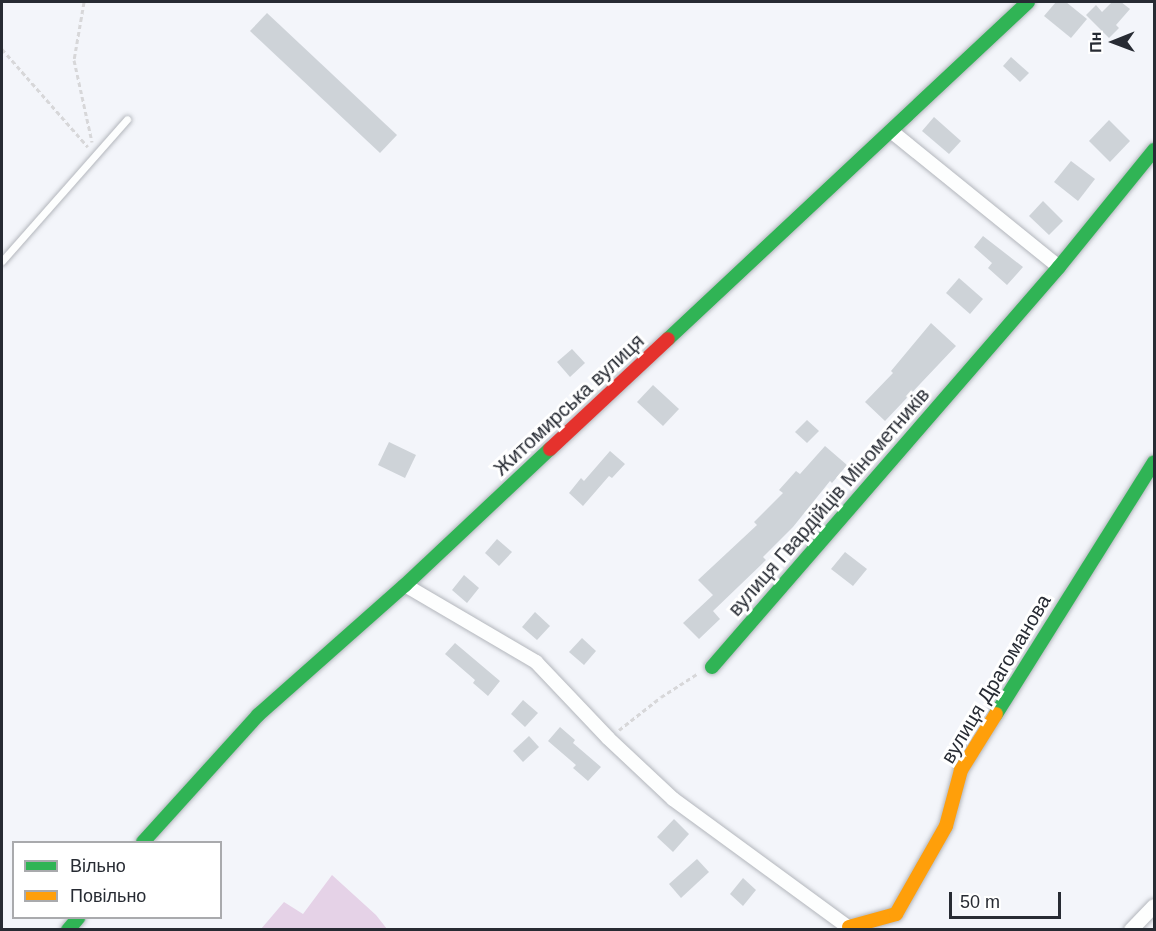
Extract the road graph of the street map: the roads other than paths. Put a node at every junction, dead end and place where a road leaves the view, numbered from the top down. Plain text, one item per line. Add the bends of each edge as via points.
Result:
1 (1028, 2) edge
2 (127, 119) dead end
3 (891, 131) junction
4 (1155, 150) edge
5 (2, 261) edge
6 (1059, 267) junction
7 (1155, 462) edge
8 (405, 585) junction
9 (712, 667) road end
10 (145, 841) edge
11 (1155, 906) edge
12 (850, 928) edge
13 (1131, 930) edge

1 - 3 street, Житомирська вулиця
2 - 5 lane
3 - 6 street
3 - 8 street, Житомирська вулиця
4 - 6 street, вулиця Гвардійців Мінометників
6 - 9 street, вулиця Гвардійців Мінометників
7 - 12 street, вулиця Драгоманова via 961,770 946,826 896,914
8 - 10 street, Житомирська вулиця via 258,715
8 - 12 street via 536,662 673,799
11 - 13 street

